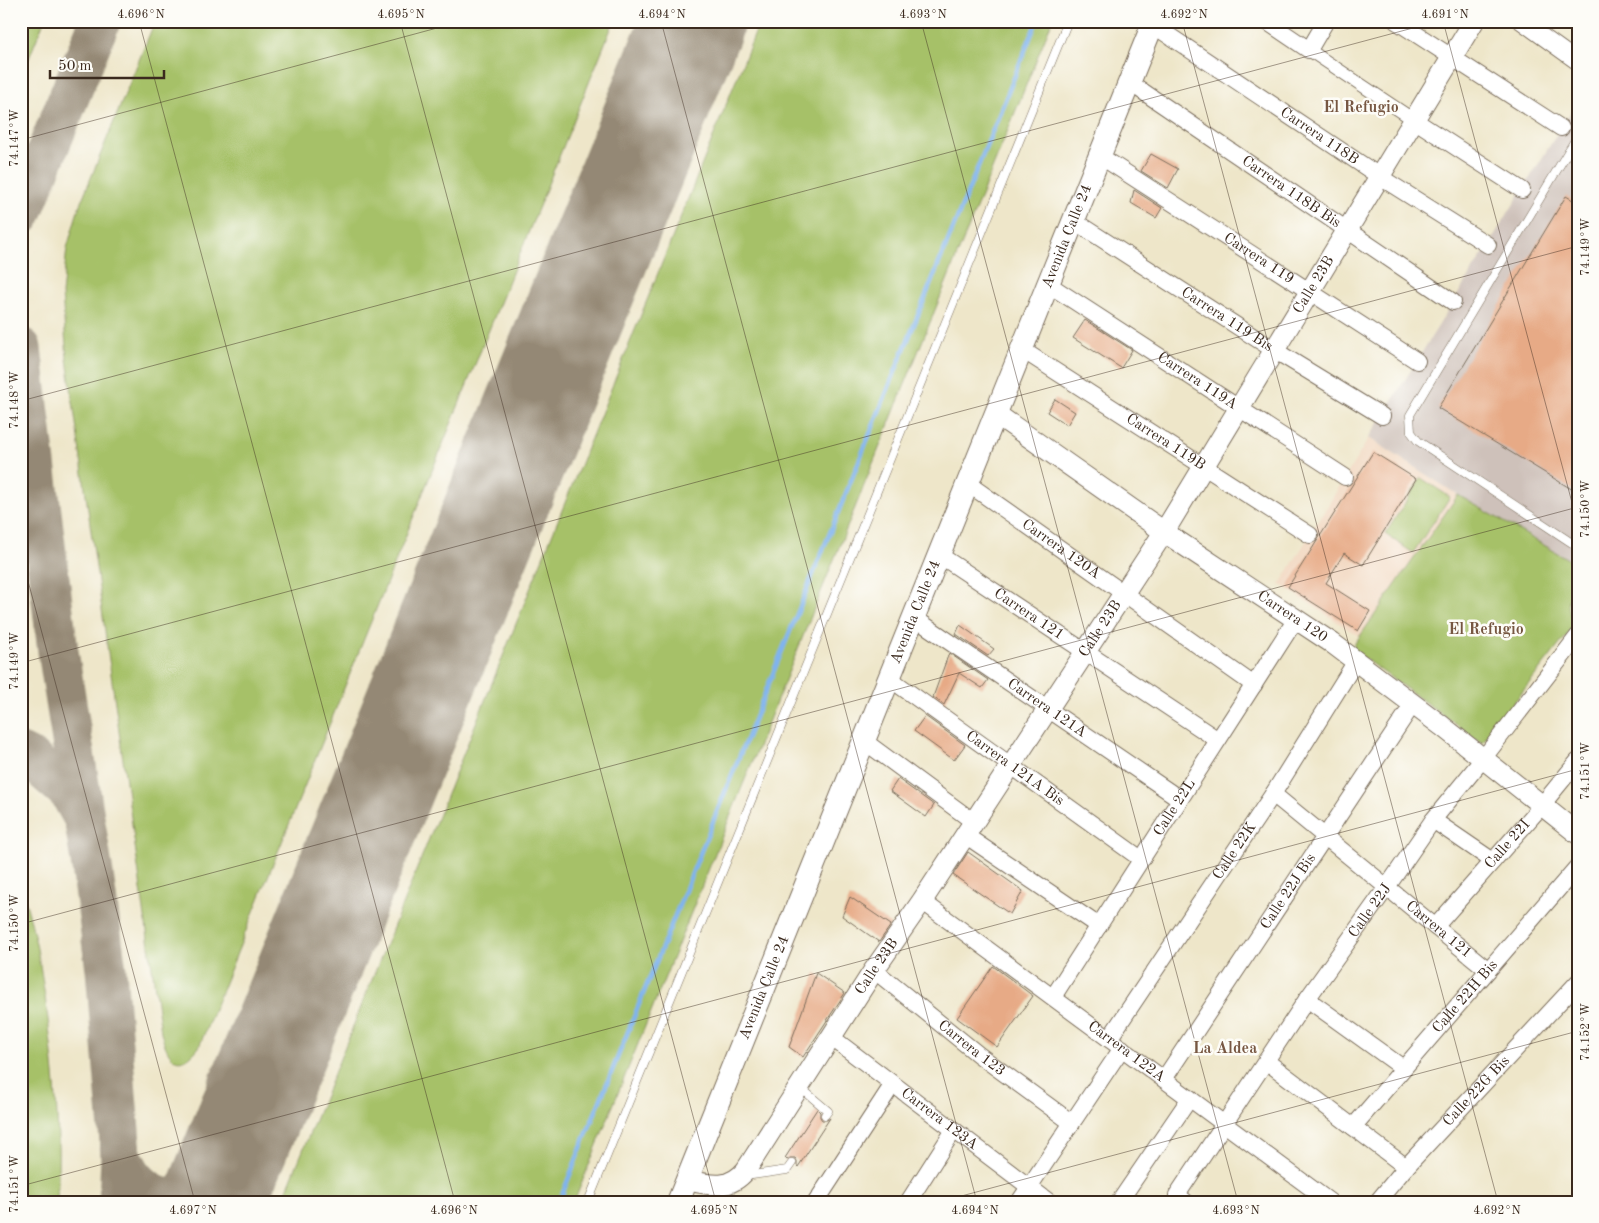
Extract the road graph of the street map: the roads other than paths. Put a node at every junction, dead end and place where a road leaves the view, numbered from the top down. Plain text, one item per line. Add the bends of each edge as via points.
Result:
1 (1068, 21) edge
2 (1266, 21) edge
3 (1326, 21) edge
4 (1396, 21) edge
5 (1474, 21) edge
6 (1521, 21) edge
7 (1153, 23) edge
8 (1309, 50) junction
9 (1452, 58) junction
10 (1578, 62) edge
11 (1130, 82) junction
12 (1414, 120) junction
13 (1560, 128) dead end
14 (1578, 135) edge
15 (1569, 150) junction
16 (1100, 156) junction
17 (1578, 157) edge
18 (1380, 176) junction
19 (1522, 190) dead end
20 (1074, 220) junction
21 (1347, 231) junction
22 (1488, 245) dead end
23 (1048, 284) junction
24 (1310, 291) junction
25 (1453, 302) dead end
26 (1022, 349) junction
27 (1274, 350) junction
28 (1417, 361) dead end
29 (1239, 409) junction
30 (996, 414) junction
31 (1382, 416) dead end
32 (1204, 467) junction
33 (1345, 477) dead end
34 (967, 483) junction
35 (1164, 532) junction
36 (1310, 535) dead end
37 (1578, 546) edge
38 (938, 554) junction
39 (1124, 593) junction
40 (913, 617) junction
41 (1296, 619) junction
42 (1578, 636) edge
43 (1085, 652) junction
44 (1356, 661) junction
45 (889, 678) junction
46 (1254, 684) junction
47 (1413, 704) junction
48 (1048, 709) junction
49 (1218, 740) junction
50 (864, 741) junction
51 (1482, 760) junction
52 (1578, 761) edge
53 (1011, 766) junction
54 (1272, 794) junction
55 (1180, 800) junction
56 (1541, 806) junction
57 (1433, 820) junction
58 (970, 829) junction
59 (1578, 834) edge
60 (1325, 836) junction
61 (1141, 859) junction
62 (1493, 861) junction
63 (1578, 866) edge
64 (1387, 887) junction
65 (922, 901) junction
66 (1099, 926) junction
67 (1435, 927) junction
68 (874, 970) junction
69 (1488, 970) junction
70 (1578, 982) edge
71 (1053, 997) junction
72 (1307, 999) junction
73 (831, 1037) junction
74 (1116, 1044) junction
75 (1266, 1061) junction
76 (1403, 1068) junction
77 (1164, 1079) junction
78 (893, 1084) junction
79 (799, 1086) junction
80 (1190, 1098) junction
81 (825, 1115) dead end
82 (1072, 1123) junction
83 (1224, 1124) junction
84 (1353, 1127) junction
85 (954, 1130) junction
86 (792, 1163) dead end
87 (1406, 1167) junction
88 (741, 1176) junction
89 (687, 1180) junction
90 (1029, 1186) junction
91 (1181, 1199) edge
92 (588, 1202) edge
93 (678, 1202) edge
94 (816, 1202) edge
95 (908, 1202) edge
96 (1019, 1202) edge
97 (1049, 1202) edge
98 (1119, 1202) edge
99 (1330, 1202) edge
100 (1377, 1202) edge

1 - 92 lane
2 - 8 street
3 - 8 street
4 - 9 street
5 - 9 street, Calle 23B
6 - 10 street
7 - 11 main road, Avenida Calle 24
7 - 18 street, Carrera 118B
8 - 12 street
9 - 12 street, Calle 23B
9 - 13 street
11 - 16 main road, Avenida Calle 24
11 - 21 street, Carrera 118B Bis
12 - 18 street, Calle 23B
12 - 19 street
14 - 15 lane
15 - 17 lane
15 - 37 lane via 1410,415 1411,432 1418,441
16 - 20 main road, Avenida Calle 24
16 - 24 street, Carrera 119
18 - 21 street, Calle 23B
18 - 22 street, Carrera 118B
20 - 23 main road, Avenida Calle 24
20 - 27 street, Carrera 119 Bis
21 - 24 street, Calle 23B
21 - 25 street, Carrera 118B Bis
23 - 26 main road, Avenida Calle 24
23 - 29 street, Carrera 119A
24 - 27 street, Calle 23B
24 - 28 street, Carrera 119
26 - 30 main road, Avenida Calle 24
26 - 32 street, Carrera 119B
27 - 29 street, Calle 23B
27 - 31 street, Carrera 119 Bis
29 - 32 street, Calle 23B
29 - 33 street, Carrera 119A
30 - 34 main road, Avenida Calle 24
30 - 35 street, Carrera 120
32 - 35 street, Calle 23B
32 - 36 street, Carrera 119B
34 - 38 main road, Avenida Calle 24
34 - 39 street, Carrera 120A
35 - 39 street, Calle 23B
35 - 41 street, Carrera 120
38 - 40 main road, Avenida Calle 24
38 - 43 street, Carrera 121
39 - 43 street, Calle 23B
39 - 46 street, Carrera 120A
40 - 45 main road, Avenida Calle 24
40 - 48 street, Carrera 121A
41 - 44 street, Carrera 120
41 - 46 street, Calle 22L
42 - 51 street, Calle 22J
43 - 48 street, Calle 23B
43 - 49 street, Carrera 121
44 - 47 street, Carrera 120
44 - 54 street, Calle 22K
45 - 50 main road, Avenida Calle 24
45 - 53 street, Carrera 121A Bis
46 - 49 street, Calle 22L
47 - 51 street, Carrera 120
47 - 60 street, Calle 22J Bis
48 - 53 street, Calle 23B
48 - 55 street, Carrera 121A
49 - 55 street, Calle 22L
50 - 58 street
50 - 89 main road, Avenida Calle 24
51 - 56 street, Carrera 120
51 - 57 street, Calle 22J
52 - 56 street, Calle 22I
53 - 58 street, Calle 23B
53 - 61 street, Carrera 121A Bis
54 - 60 street, Carrera 121
54 - 74 street, Calle 22K
55 - 61 street, Calle 22L
56 - 59 street, Carrera 120
56 - 62 street, Calle 22I
57 - 62 street
57 - 64 street, Calle 22J
58 - 65 street, Calle 23B
58 - 66 street
60 - 64 street, Carrera 121
60 - 77 street, Calle 22J Bis
61 - 66 street, Calle 22L
62 - 67 street, Calle 22I
63 - 69 street, Calle 22H Bis
64 - 67 street, Carrera 121
64 - 72 street, Calle 22J
65 - 68 street, Calle 23B
65 - 71 street, Carrera 122A
66 - 71 street, Calle 22L
67 - 69 street, Carrera 121
68 - 73 street, Calle 23B
68 - 82 street, Carrera 123 via 979,1055
69 - 76 street, Calle 22H Bis
70 - 87 street, Calle 22G Bis
71 - 74 street, Carrera 122A
72 - 75 street, Calle 22J
72 - 76 street
73 - 78 street, Carrera 123A
73 - 79 street, Calle 23B
74 - 77 street, Carrera 122A
74 - 82 street, Calle 22K
75 - 83 street, Calle 22J
75 - 84 street
76 - 84 street, Calle 22H Bis
77 - 80 street, Carrera 122A
78 - 85 street, Carrera 123A
78 - 94 street
79 - 81 lane via 828,1111
79 - 88 street, Calle 23B
80 - 83 street, Carrera 122A
80 - 98 street
82 - 90 street, Calle 22K
83 - 91 street, Calle 22J
83 - 99 street, Carrera 122A
84 - 87 street
85 - 90 street, Carrera 123A
85 - 95 street
86 - 88 lane via 779,1173
87 - 100 street, Calle 22G Bis
88 - 89 street via 725,1184
89 - 93 main road, Avenida Calle 24
90 - 96 street, Calle 22K
90 - 97 street, Carrera 123A

